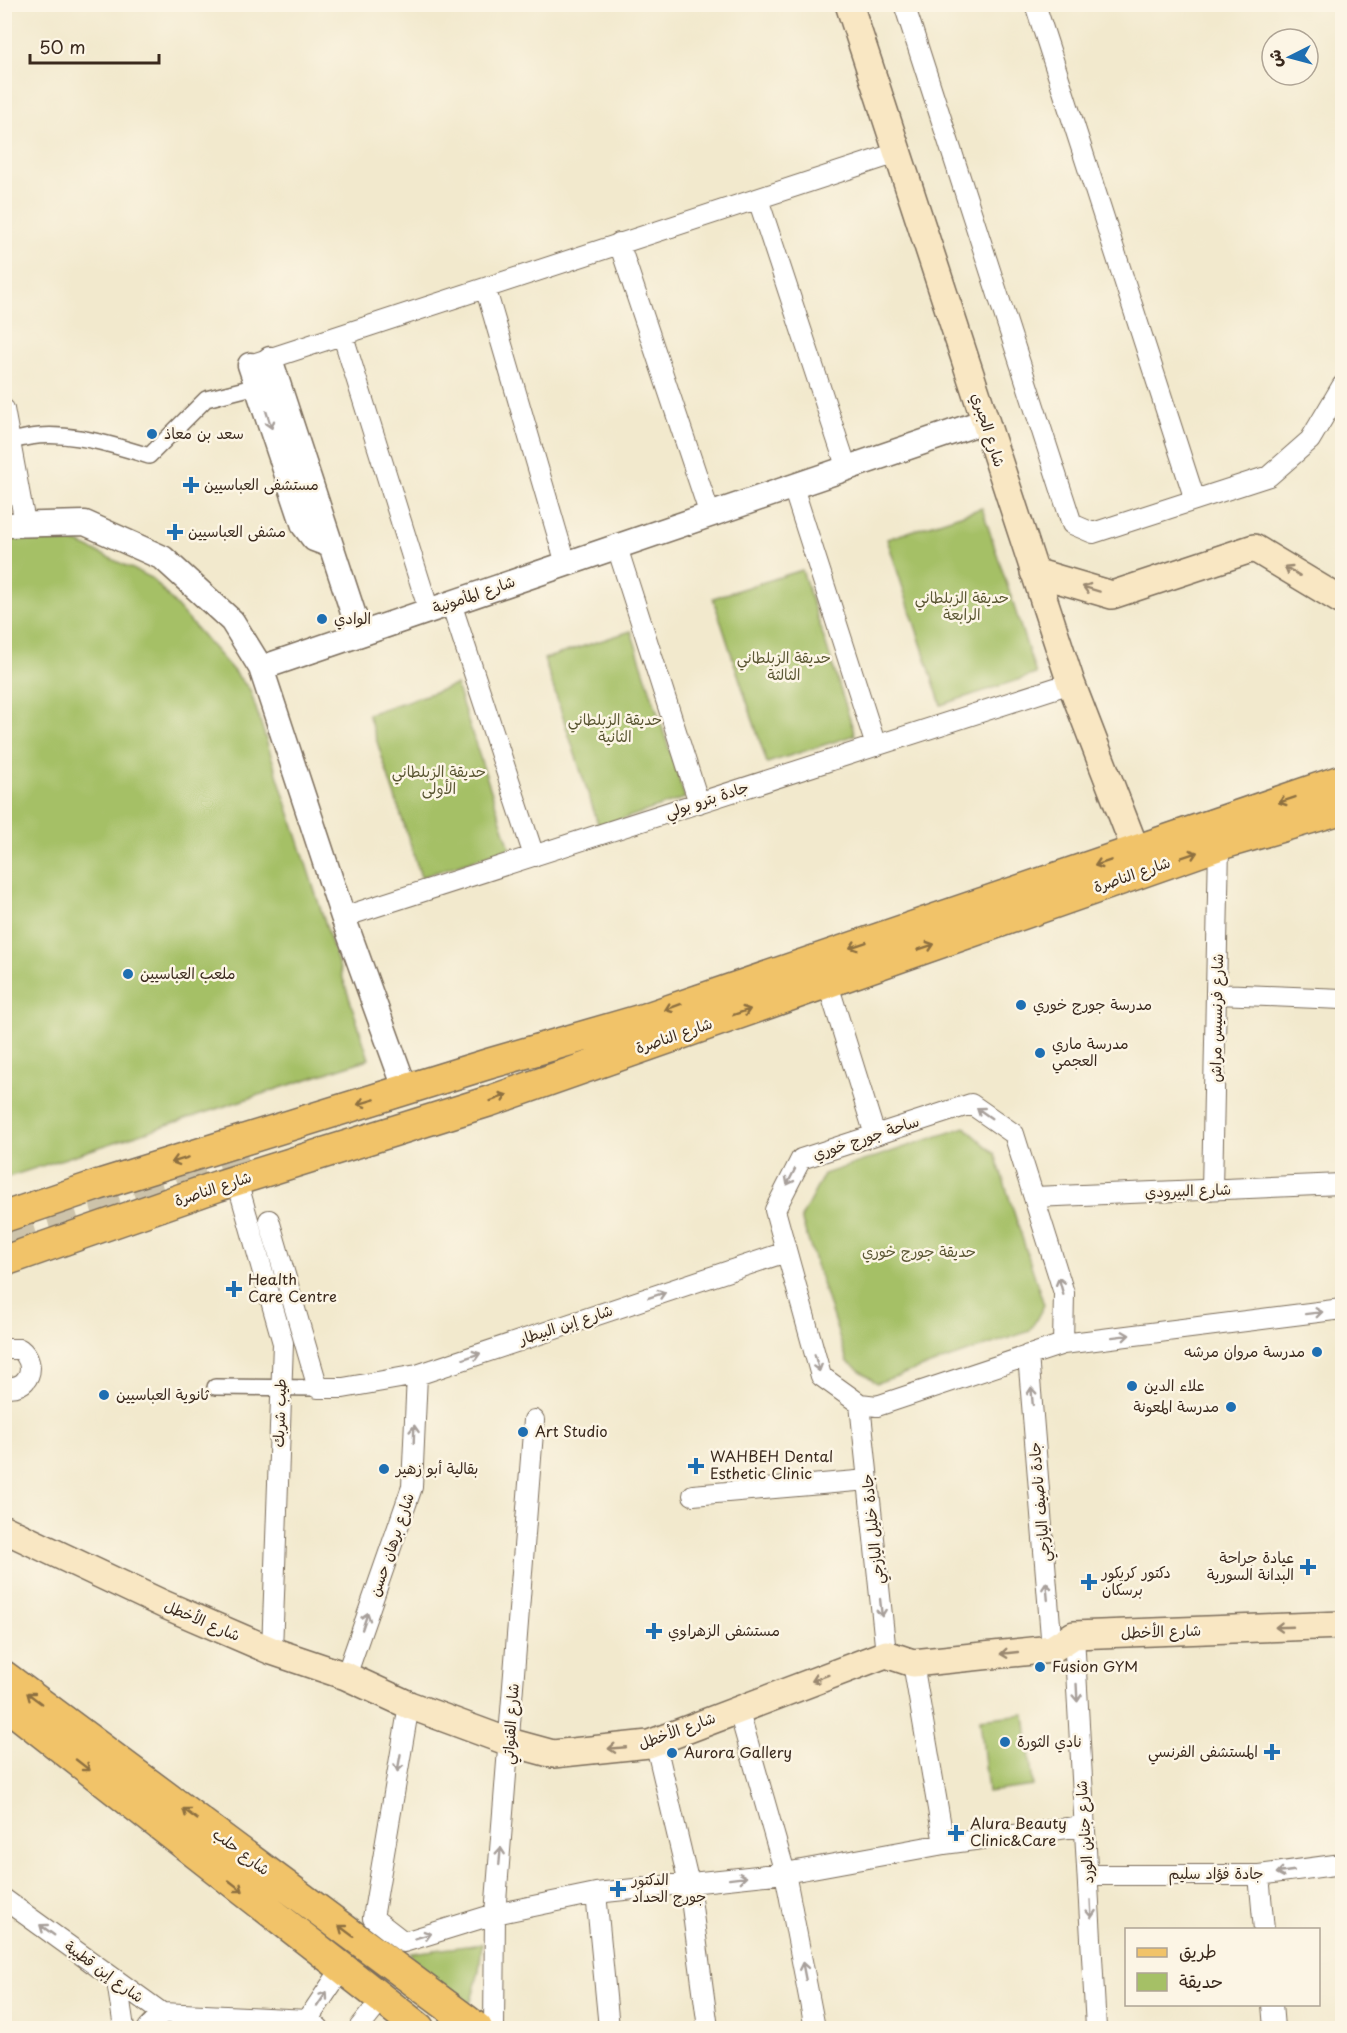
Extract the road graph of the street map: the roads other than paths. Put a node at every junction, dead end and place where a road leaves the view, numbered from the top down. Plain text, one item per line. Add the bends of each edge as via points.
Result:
1 (849, 4) edge
2 (904, 4) edge
3 (1035, 4) edge
4 (897, 153) junction
5 (758, 199) junction
6 (619, 243) junction
7 (486, 290) junction
8 (343, 336) junction
9 (259, 370) junction
10 (1342, 386) edge
11 (4, 409) edge
12 (985, 422) junction
13 (11, 442) junction
14 (847, 469) junction
15 (793, 487) junction
16 (1195, 500) junction
17 (710, 515) junction
18 (15, 524) edge
19 (617, 547) junction
20 (566, 564) junction
21 (1034, 572) junction
22 (1342, 601) edge
23 (440, 607) junction
24 (360, 634) junction
25 (261, 668) junction
26 (1071, 684) junction
27 (876, 746) junction
28 (1342, 780) edge
29 (699, 803) junction
30 (1342, 809) edge
31 (1219, 845) junction
32 (1136, 851) junction
33 (534, 856) junction
34 (343, 917) junction
35 (827, 981) junction
36 (1218, 994) junction
37 (1342, 999) edge
38 (643, 1019) junction
39 (405, 1088) dead end
40 (874, 1135) junction
41 (235, 1175) junction
42 (1342, 1184) edge
43 (1212, 1190) junction
44 (1034, 1197) junction
45 (4, 1217) edge
46 (269, 1220) dead end
47 (4, 1248) edge
48 (786, 1252) junction
49 (4, 1261) edge
50 (1342, 1310) edge
51 (1063, 1344) junction
52 (4, 1348) edge
53 (1028, 1355) junction
54 (417, 1375) junction
55 (4, 1386) edge
56 (215, 1387) dead end
57 (281, 1388) junction
58 (318, 1388) junction
59 (860, 1404) junction
60 (534, 1420) dead end
61 (868, 1480) junction
62 (693, 1495) dead end
63 (4, 1529) edge
64 (1342, 1624) edge
65 (1074, 1635) junction
66 (1052, 1649) junction
67 (272, 1651) junction
68 (886, 1654) junction
69 (913, 1663) junction
70 (4, 1676) edge
71 (346, 1676) junction
72 (4, 1703) edge
73 (409, 1705) junction
74 (738, 1708) junction
75 (655, 1741) junction
76 (509, 1742) junction
77 (1083, 1826) junction
78 (944, 1844) junction
79 (1342, 1864) edge
80 (785, 1873) junction
81 (1089, 1875) junction
82 (1259, 1875) junction
83 (689, 1884) junction
84 (596, 1893) junction
85 (4, 1899) edge
86 (495, 1914) junction
87 (1264, 1928) edge
88 (341, 1970) junction
89 (117, 1981) junction
90 (382, 1999) junction
91 (1272, 2006) edge
92 (162, 2013) junction
93 (310, 2026) edge
94 (124, 2028) edge
95 (148, 2028) edge
96 (359, 2028) edge
97 (419, 2028) edge
98 (477, 2028) edge
99 (494, 2028) edge
100 (609, 2028) edge
101 (708, 2028) edge
102 (815, 2028) edge
103 (1096, 2028) edge
104 (1274, 2028) edge

1 - 4 main road, شارع الجبري
2 - 16 street via 1072,524 1093,533
3 - 16 street
4 - 5 street
4 - 12 main road, شارع الجبري
5 - 6 street
5 - 14 street
6 - 7 street
6 - 17 street
7 - 8 street
7 - 20 street
8 - 9 street
8 - 23 street
9 - 13 street via 206,399 149,456 118,446 60,437 27,436
9 - 24 street via 330,545
10 - 16 street via 1310,440 1269,476
11 - 13 street
12 - 14 street, شارع المأمونية
12 - 21 main road, شارع الجبري
13 - 18 street
14 - 15 street, شارع المأمونية
15 - 17 street, شارع المأمونية
15 - 27 street
17 - 19 street, شارع المأمونية
18 - 25 street via 85,524 163,558 232,621
19 - 20 street, شارع المأمونية
19 - 29 street
20 - 23 street, شارع المأمونية
22 -> 21 main road via 1254,548 1112,595
21 - 26 main road, شارع الجبري
23 - 24 street, شارع المأمونية
23 - 33 street
24 - 25 street, شارع المأمونية
25 - 34 street
26 - 27 street, جادة بترو بولي
26 - 32 main road, شارع الجبري
27 - 29 street, جادة بترو بولي
28 -> 32 main road, شارع الناصرة
29 - 33 street, جادة بترو بولي
30 - 31 main road, شارع الناصرة
35 -> 31 main road, شارع الناصرة
31 - 36 street, شارع فرنسيس مراش
32 -> 38 main road, شارع الناصرة
33 - 34 street, جادة بترو بولي
34 - 39 street
35 - 40 street
41 -> 35 main road, شارع الناصرة via 490,1101
36 - 37 street
36 - 43 street, شارع فرنسيس مراش
38 - 41 main road via 554,1057
38 -> 45 main road, شارع الناصرة via 465,1071
44 -> 40 street, ساحة جورج خوري via 1014,1134 971,1104
40 -> 48 street, ساحة جورج خوري via 801,1159 775,1210
41 - 47 main road
41 - 49 main road, شارع الناصرة
41 - 57 street, طيب شربك via 283,1343
42 - 43 street, شارع البيرودي
43 - 44 street, شارع البيرودي
51 -> 44 street, ساحة جورج خوري via 1064,1293
46 - 58 street
54 -> 48 street, شارع إبن البيطار
48 -> 59 street, ساحة جورج خوري via 821,1376
51 -> 50 street
51 - 53 street
52 - 55 street via 20,1349 31,1366 24,1382
53 - 59 street via 877,1406
66 -> 53 street, جادة ناصيف اليازجي
54 - 58 street, شارع إبن البيطار via 343,1388
71 -> 54 street, شارع برهان حسن via 412,1487
56 - 57 street
57 - 58 street
57 - 67 street, طيب شربك
59 - 61 street, جادة خليل اليازجي
60 - 76 street, شارع القنواتي
61 - 62 street
61 -> 68 street, جادة خليل اليازجي
63 - 67 main road, شارع الأخطل
64 -> 65 main road, شارع الأخطل
65 - 66 main road
65 -> 77 street, شارع جناين الورد
66 -> 69 main road
67 - 71 main road, شارع الأخطل
68 - 69 main road
68 -> 74 main road, شارع الأخطل
69 - 78 street
98 -> 70 main road, شارع حلب
71 - 73 main road, شارع الأخطل
72 -> 88 main road, شارع حلب
73 - 76 main road, شارع الأخطل
73 -> 86 street via 373,1918 404,1942
74 - 75 main road, شارع الأخطل
74 - 80 street
75 -> 76 main road, شارع الأخطل via 553,1754
75 - 83 street
86 -> 76 street, شارع القنواتي
77 - 78 street
77 - 81 street, شارع جناين الورد
78 - 80 street
79 -> 82 street, جادة فؤاد سليم
83 -> 80 street
102 -> 80 street
81 - 82 street, جادة فؤاد سليم
81 -> 103 street, شارع جناين الورد
82 - 87 street
83 - 84 street
83 - 101 street
84 - 86 street
84 - 100 street
89 -> 85 street, شارع إبن قطيبة
86 - 99 street, شارع القنواتي
88 - 90 main road, شارع حلب
93 -> 88 street
89 - 92 street, شارع إبن قطيبة
89 - 94 street
90 - 96 street
90 - 97 main road, شارع حلب
91 - 104 street
92 - 93 street
92 - 95 street

